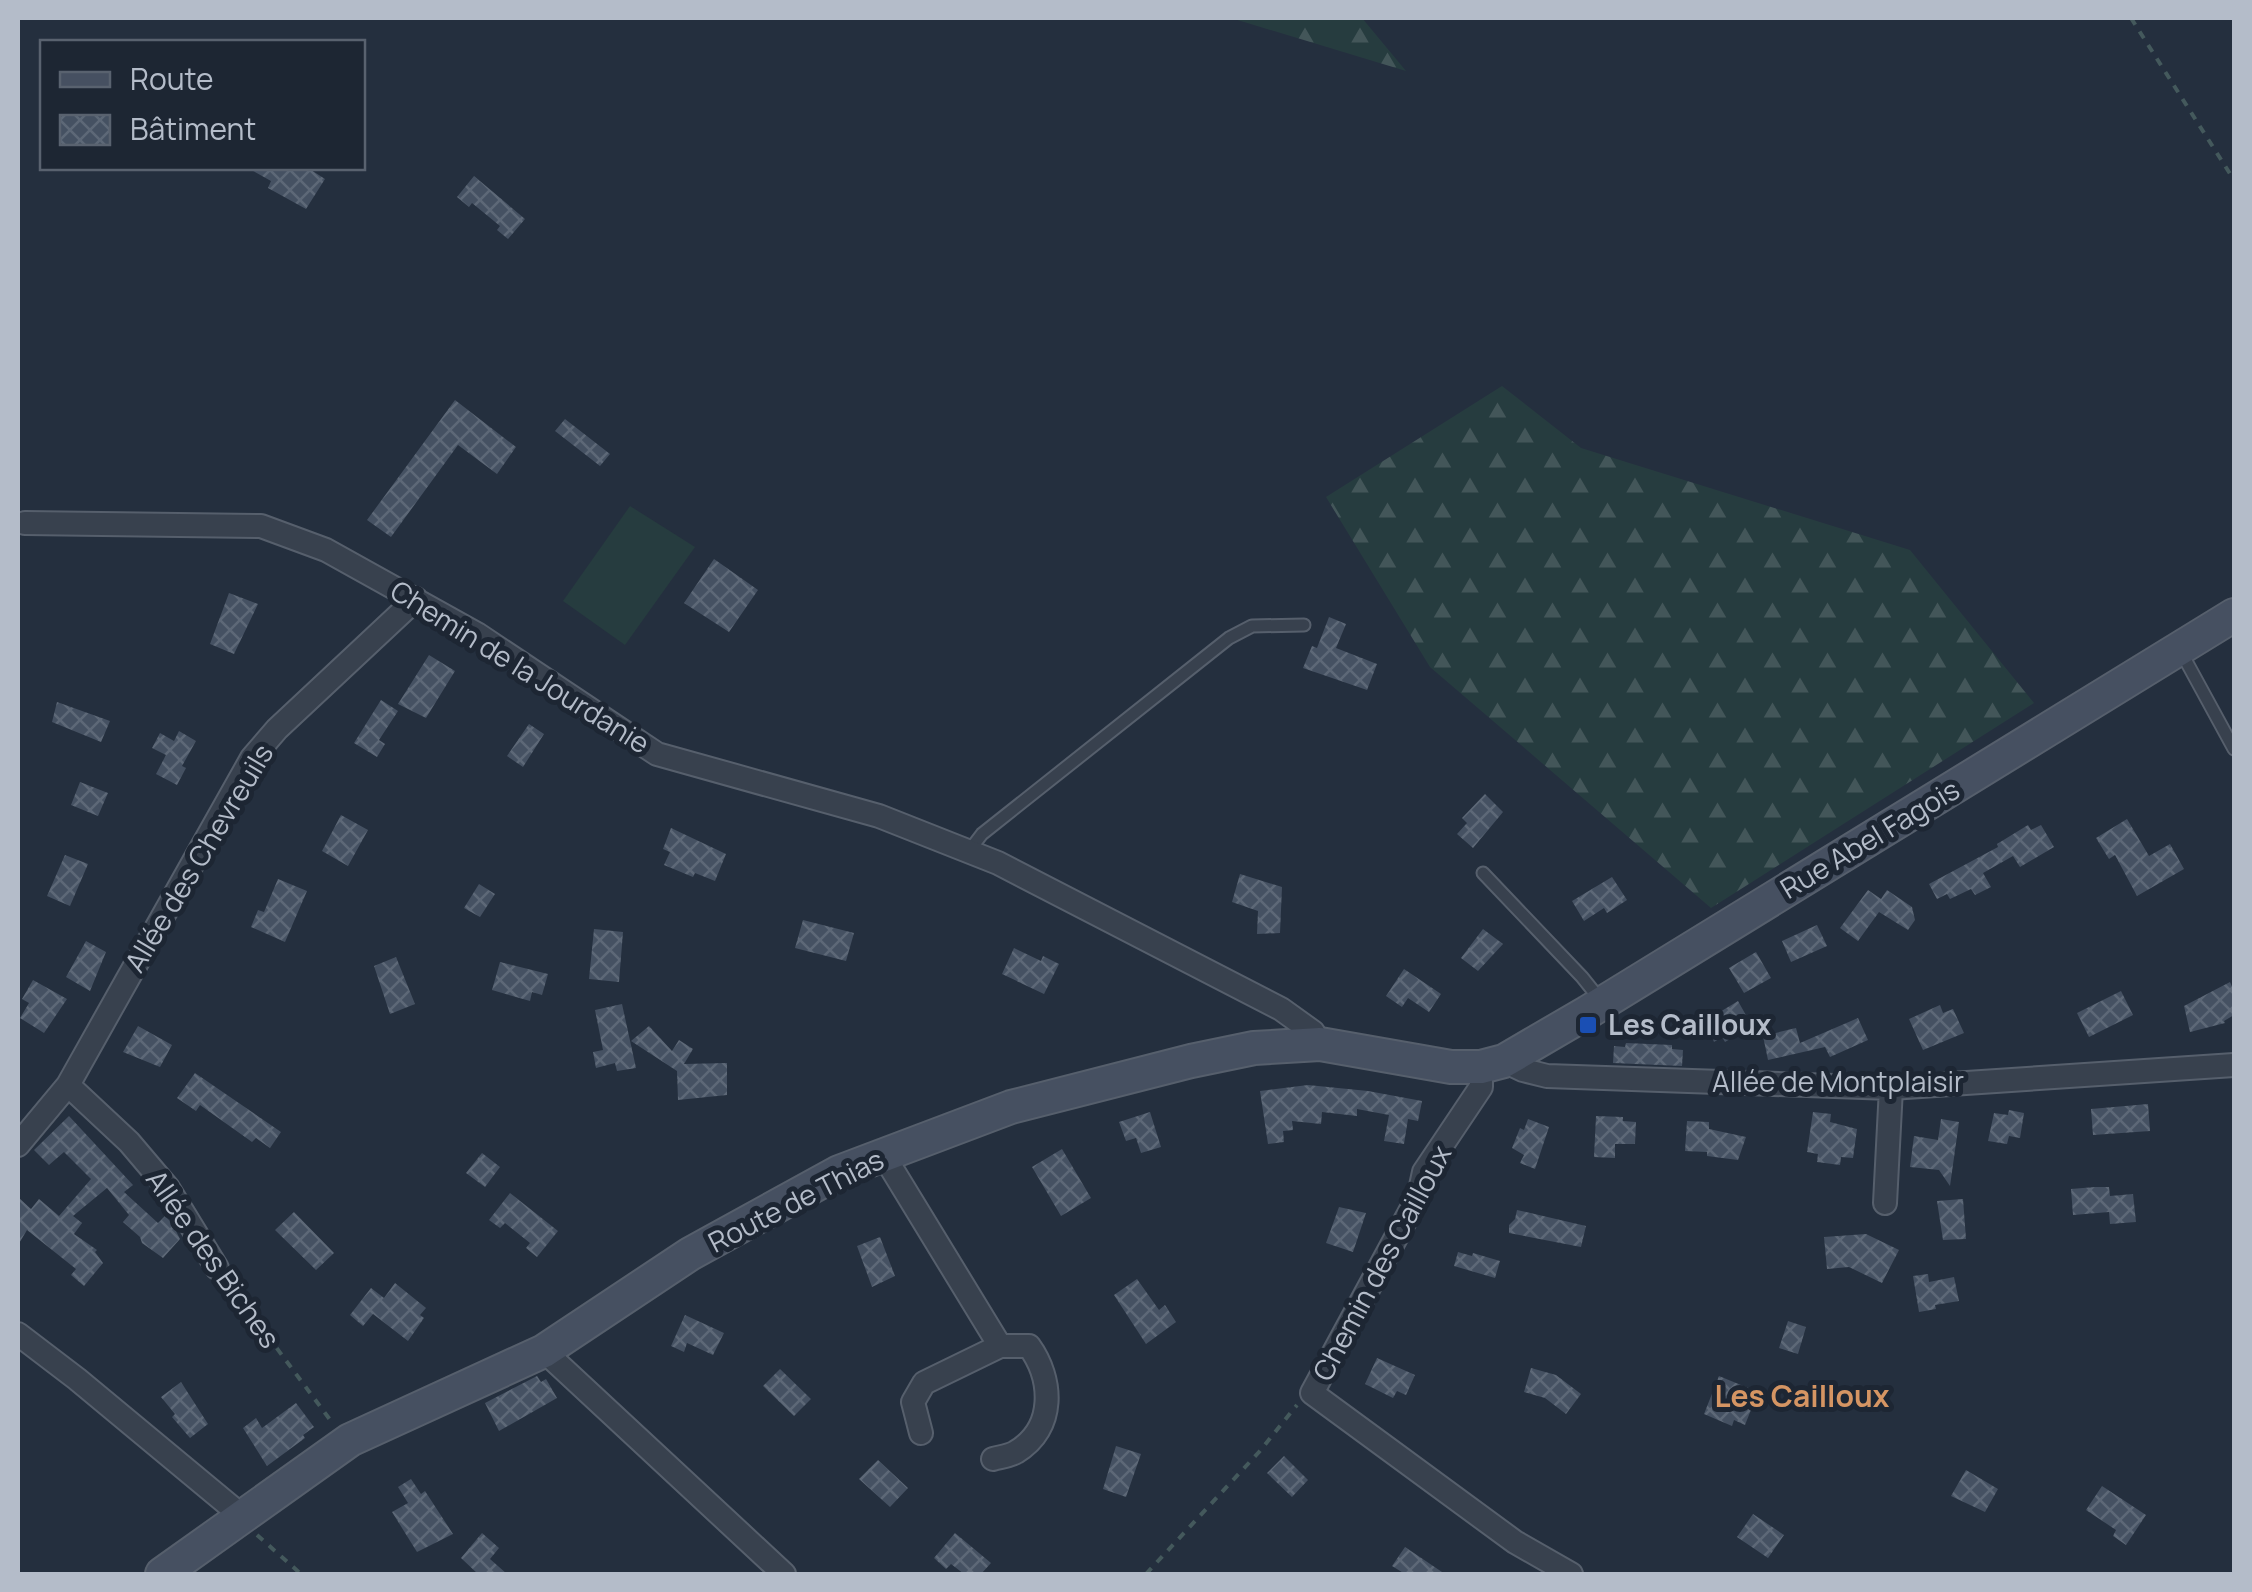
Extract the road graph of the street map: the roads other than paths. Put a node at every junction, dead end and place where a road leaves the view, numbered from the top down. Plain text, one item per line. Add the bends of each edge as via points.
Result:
1 (22, 530) edge
2 (416, 599) junction
3 (2234, 615) edge
4 (1304, 625) dead end
5 (2180, 650) junction
6 (2234, 748) edge
7 (969, 852) junction
8 (1484, 873) dead end
9 (1603, 1003) junction
10 (1320, 1044) junction
11 (1493, 1064) junction
12 (2234, 1065) edge
13 (68, 1085) junction
14 (1891, 1088) junction
15 (18, 1144) edge
16 (884, 1156) junction
17 (1886, 1203) dead end
18 (218, 1268) road end
19 (18, 1334) edge
20 (1000, 1346) junction
21 (544, 1351) junction
22 (921, 1433) dead end
23 (993, 1460) dead end
24 (240, 1517) junction
25 (162, 1574) edge
26 (784, 1574) edge
27 (1571, 1574) edge

1 - 2 street, Chemin de la Jourdanie via 261,526 326,550
2 - 7 street, Chemin de la Jourdanie via 657,754 879,816
2 - 13 street, Allée des Chevreuils via 252,758
3 - 5 street, Rue Abel Fagois
4 - 7 lane via 1252,626 1228,638 982,834
5 - 6 lane
5 - 9 street, Rue Abel Fagois
7 - 10 street, Chemin de la Jourdanie via 1281,1009
8 - 9 lane
9 - 11 street, Rue Abel Fagois
10 - 11 street, Route de Thias via 1452,1067
10 - 16 street, Route de Thias via 1254,1048 1012,1107
11 - 14 street, Allée de Montplaisir via 1547,1076
11 - 27 street, Chemin des Cailloux via 1424,1172 1419,1195 1312,1393 1515,1542
12 - 14 street, Allée de Montplaisir
13 - 15 street, Allée des Chevreuils
13 - 18 street, Allée des Biches via 168,1188
14 - 17 street
16 - 20 street
16 - 21 street, Route de Thias via 839,1172 690,1254
19 - 24 street
20 - 22 street via 924,1383 913,1402
20 - 23 street via 1029,1346 1048,1390 1041,1426 1016,1452
21 - 24 street, Route de Thias via 350,1440
21 - 26 street
24 - 25 street, Route de Thias

